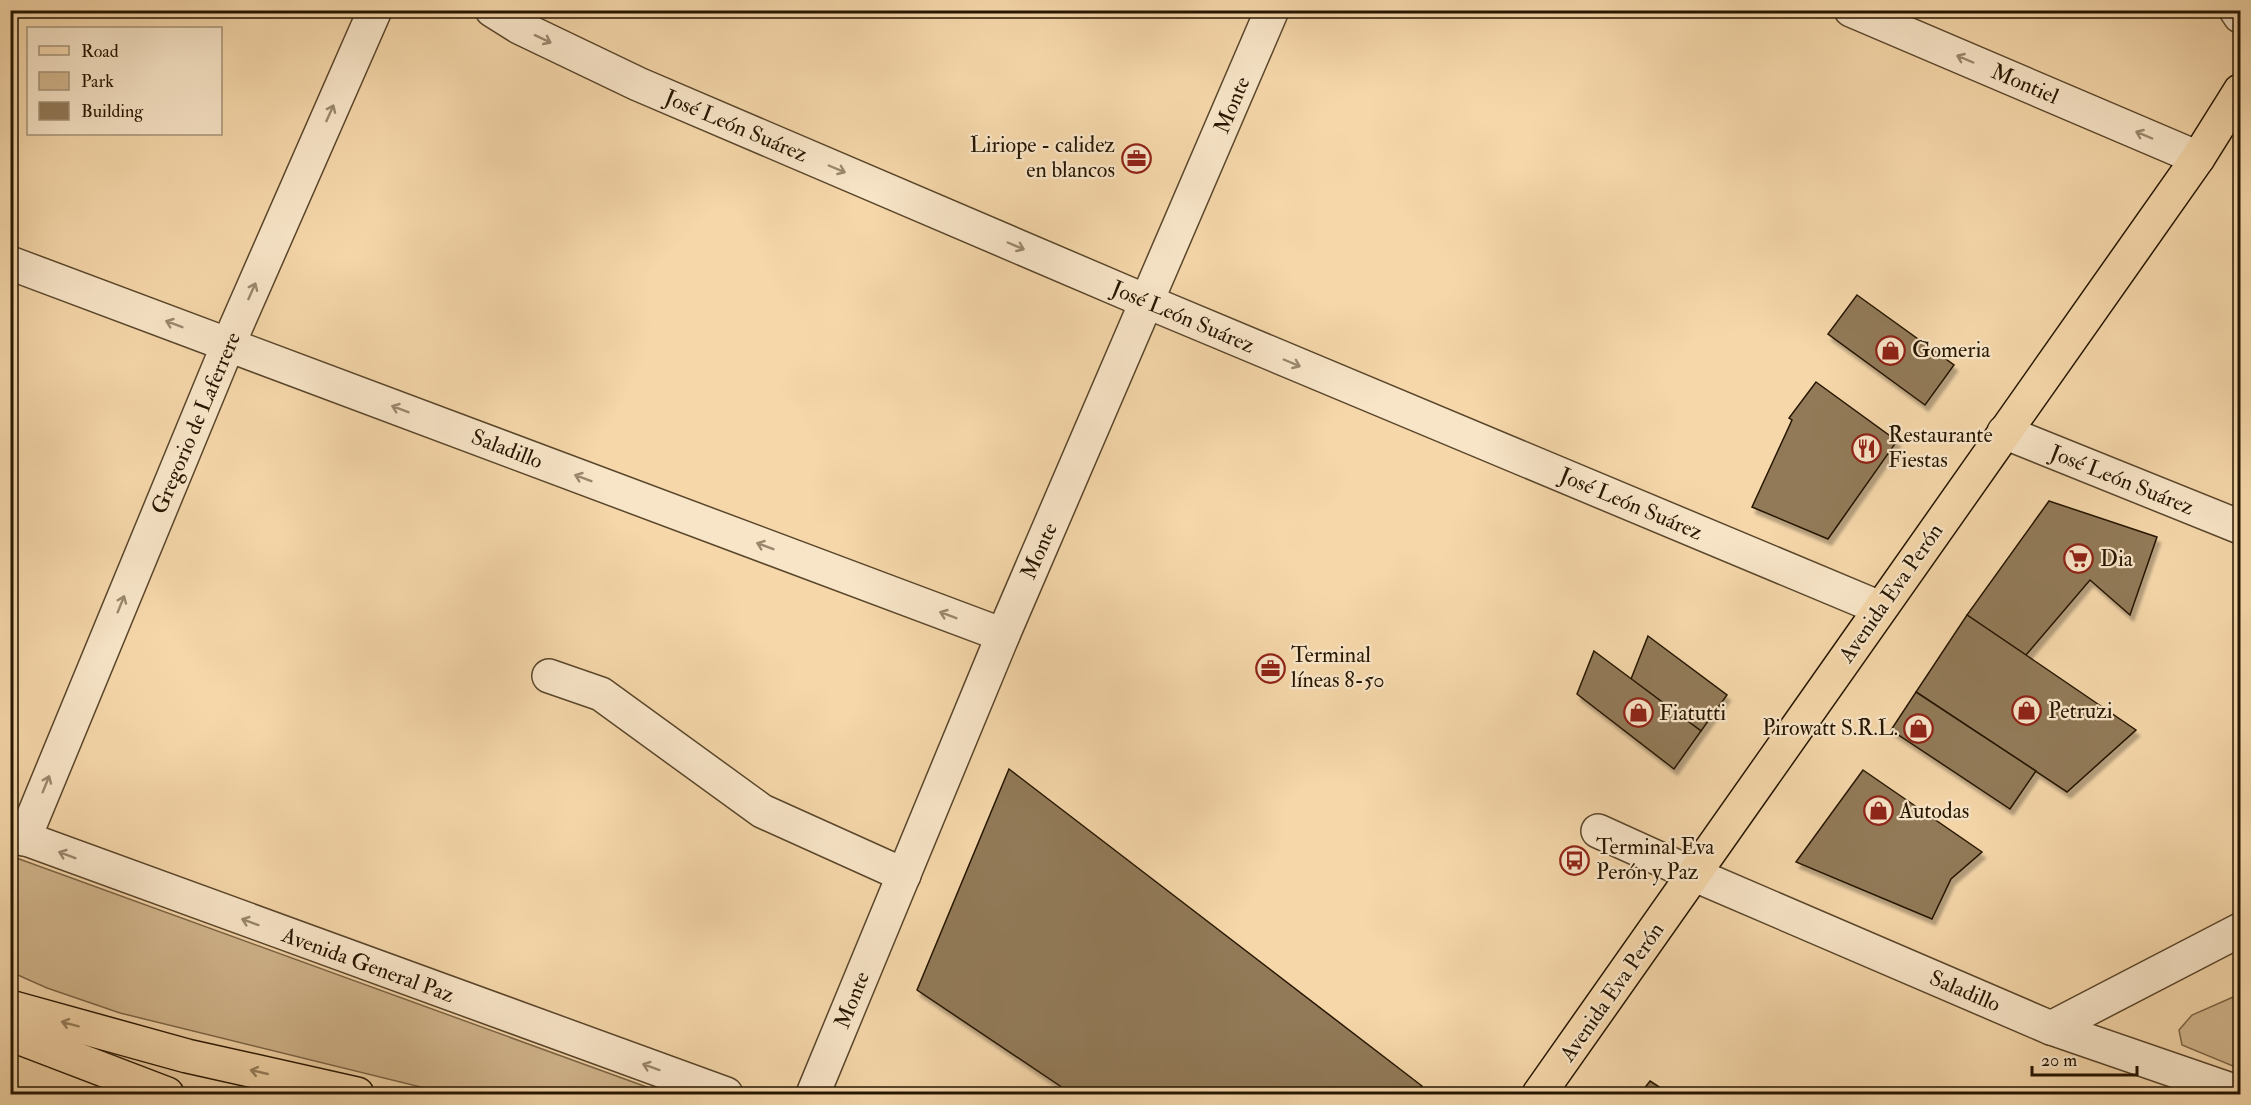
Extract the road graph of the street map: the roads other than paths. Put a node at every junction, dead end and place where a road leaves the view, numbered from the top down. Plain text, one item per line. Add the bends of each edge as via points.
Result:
1 (375, 10) edge
2 (492, 10) edge
3 (1272, 10) edge
4 (1851, 10) edge
5 (2236, 10) edge
6 (2241, 16) edge
7 (2241, 91) edge
8 (2198, 158) junction
9 (10, 263) edge
10 (1148, 302) junction
11 (228, 345) junction
12 (2004, 432) junction
13 (2241, 527) edge
14 (1880, 608) junction
15 (1003, 635) junction
16 (549, 675) dead end
17 (1598, 831) dead end
18 (17, 836) edge
19 (904, 875) junction
20 (1695, 875) junction
21 (2241, 930) edge
22 (10, 1007) edge
23 (2050, 1028) junction
24 (10, 1034) edge
25 (2241, 1094) edge
26 (167, 1095) edge
27 (357, 1095) edge
28 (726, 1095) edge
29 (813, 1095) edge
30 (1539, 1095) edge

11 -> 1 street, Gregorio de Laferrere
2 -> 10 street, José León Suárez via 638,84
3 - 10 street, Monte
8 -> 4 street, Montiel
5 - 6 street
7 - 8 main road, Avenida Eva Perón
8 - 12 main road, Avenida Eva Perón
11 -> 9 street, Saladillo
10 -> 14 street, José León Suárez
10 - 15 street, Monte
15 -> 11 street, Saladillo
18 -> 11 street, Gregorio de Laferrere
12 - 13 street, José León Suárez
12 - 14 main road, Avenida Eva Perón
14 - 20 main road, Avenida Eva Perón
15 - 19 street, Monte
16 - 19 street via 601,694 762,811
17 - 20 street, Saladillo
28 -> 18 street, Avenida General Paz
19 - 29 street, Monte
20 - 23 street, Saladillo
20 - 30 main road, Avenida Eva Perón
21 - 23 street
27 -> 22 main road via 187,1056
23 - 25 street, Saladillo
24 - 26 main road

